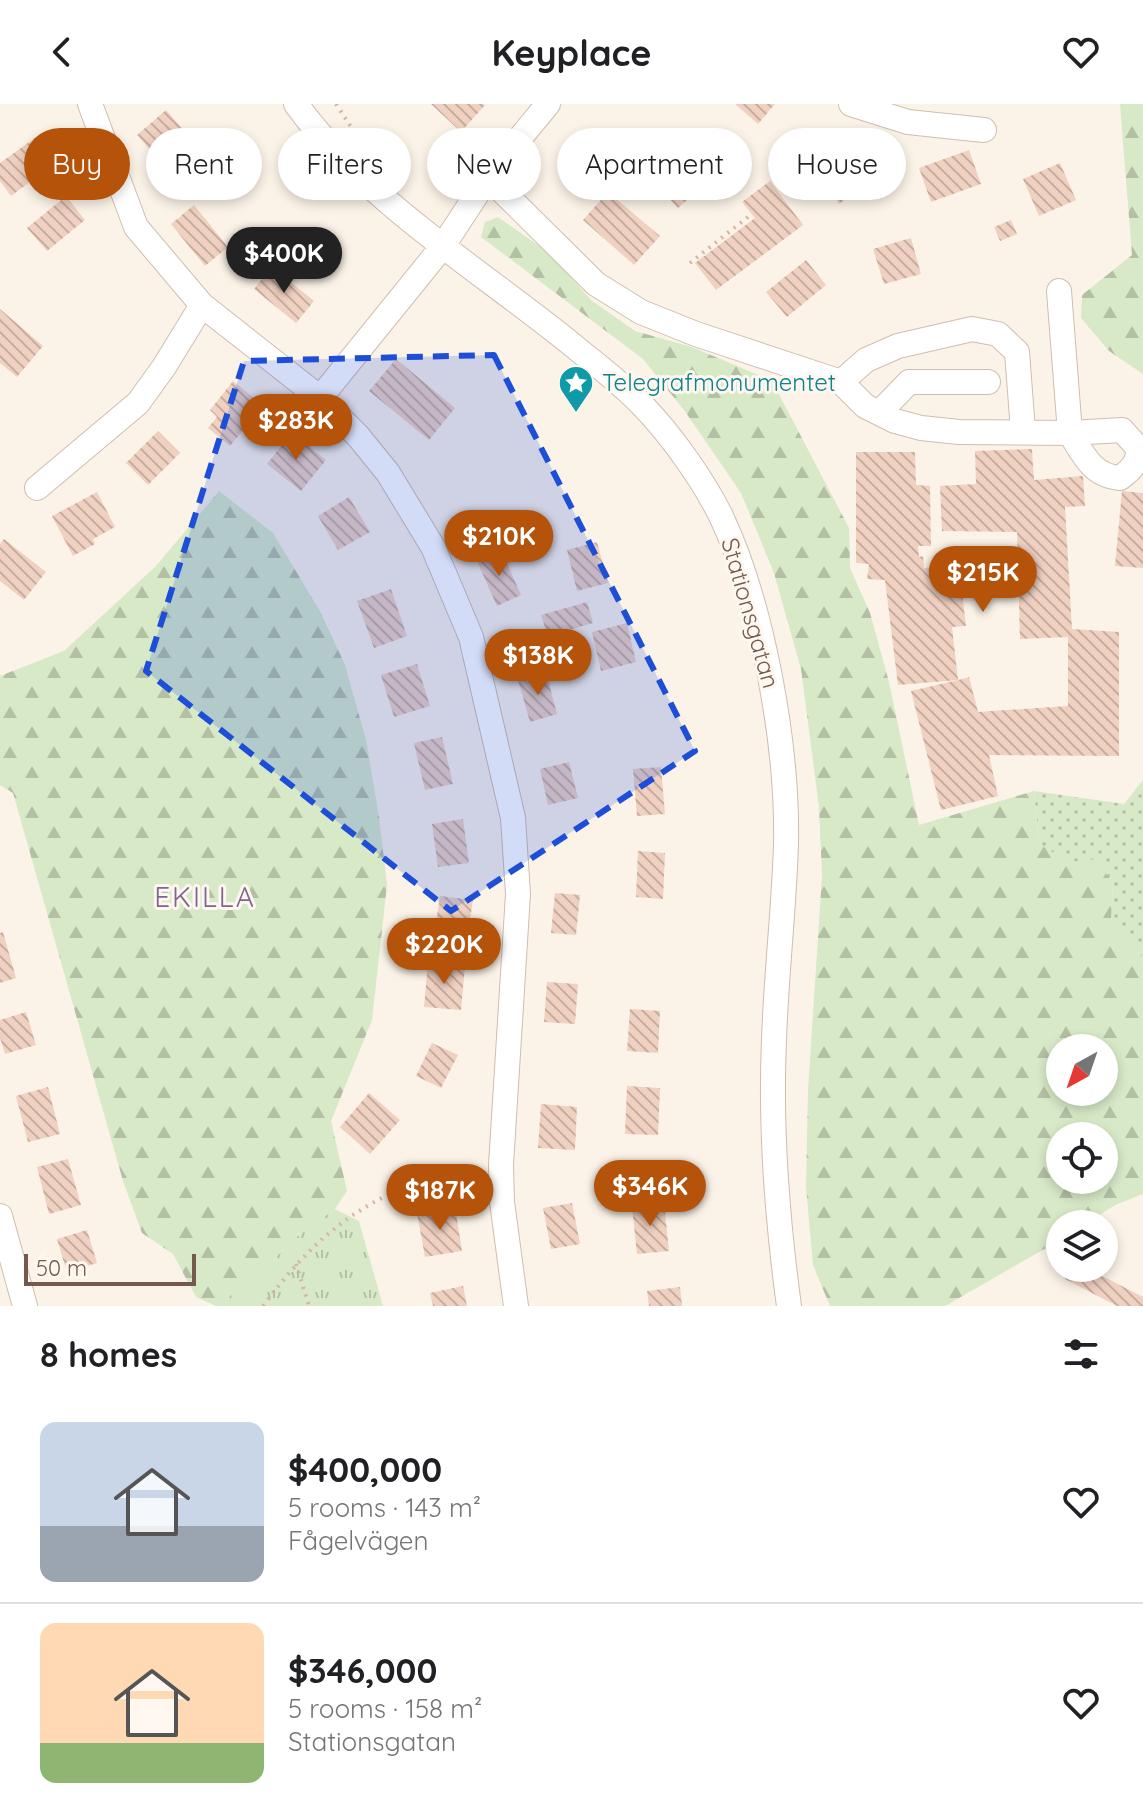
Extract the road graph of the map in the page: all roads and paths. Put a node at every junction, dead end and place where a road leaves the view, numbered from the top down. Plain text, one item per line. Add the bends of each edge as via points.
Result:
1 (90, 104) edge
2 (296, 104) edge
3 (336, 104) edge
4 (548, 104) edge
5 (851, 104) edge
6 (351, 128) edge
7 (528, 128) edge
8 (984, 130) dead end
9 (473, 200) edge
10 (511, 200) edge
11 (748, 217) dead end
12 (443, 246) junction
13 (690, 263) dead end
14 (1059, 291) dead end
15 (202, 305) junction
16 (841, 382) junction
17 (988, 382) dead end
18 (320, 398) junction
19 (879, 413) junction
20 (1023, 431) junction
21 (37, 488) dead end
22 (501, 1165) junction
23 (0, 1216) edge
24 (296, 1264) junction
25 (25, 1306) edge
26 (263, 1306) edge
27 (309, 1306) edge
28 (516, 1306) edge
29 (789, 1306) edge

1 - 15 street via 136,227
2 - 12 street, Stationsgatan via 363,180
3 - 6 path
4 - 7 street
5 - 8 street via 908,122
9 - 12 street
10 - 16 street via 596,284 641,312
11 - 13 path
12 - 18 street
12 - 29 street, Stationsgatan via 644,407 720,515 743,574 773,693 781,754 786,841 773,1134
14 - 20 street via 1070,433
15 - 18 street
15 - 21 street via 138,403
16 - 19 street
16 - 20 street via 866,360 898,346 972,329 998,334 1017,352
17 - 19 street via 909,382
18 - 22 street via 388,473 433,547 475,652 513,818 517,860
19 - 20 street via 921,428
22 - 24 path via 422,1182 365,1207
22 - 28 street
23 - 25 street
24 - 26 path
24 - 27 path

